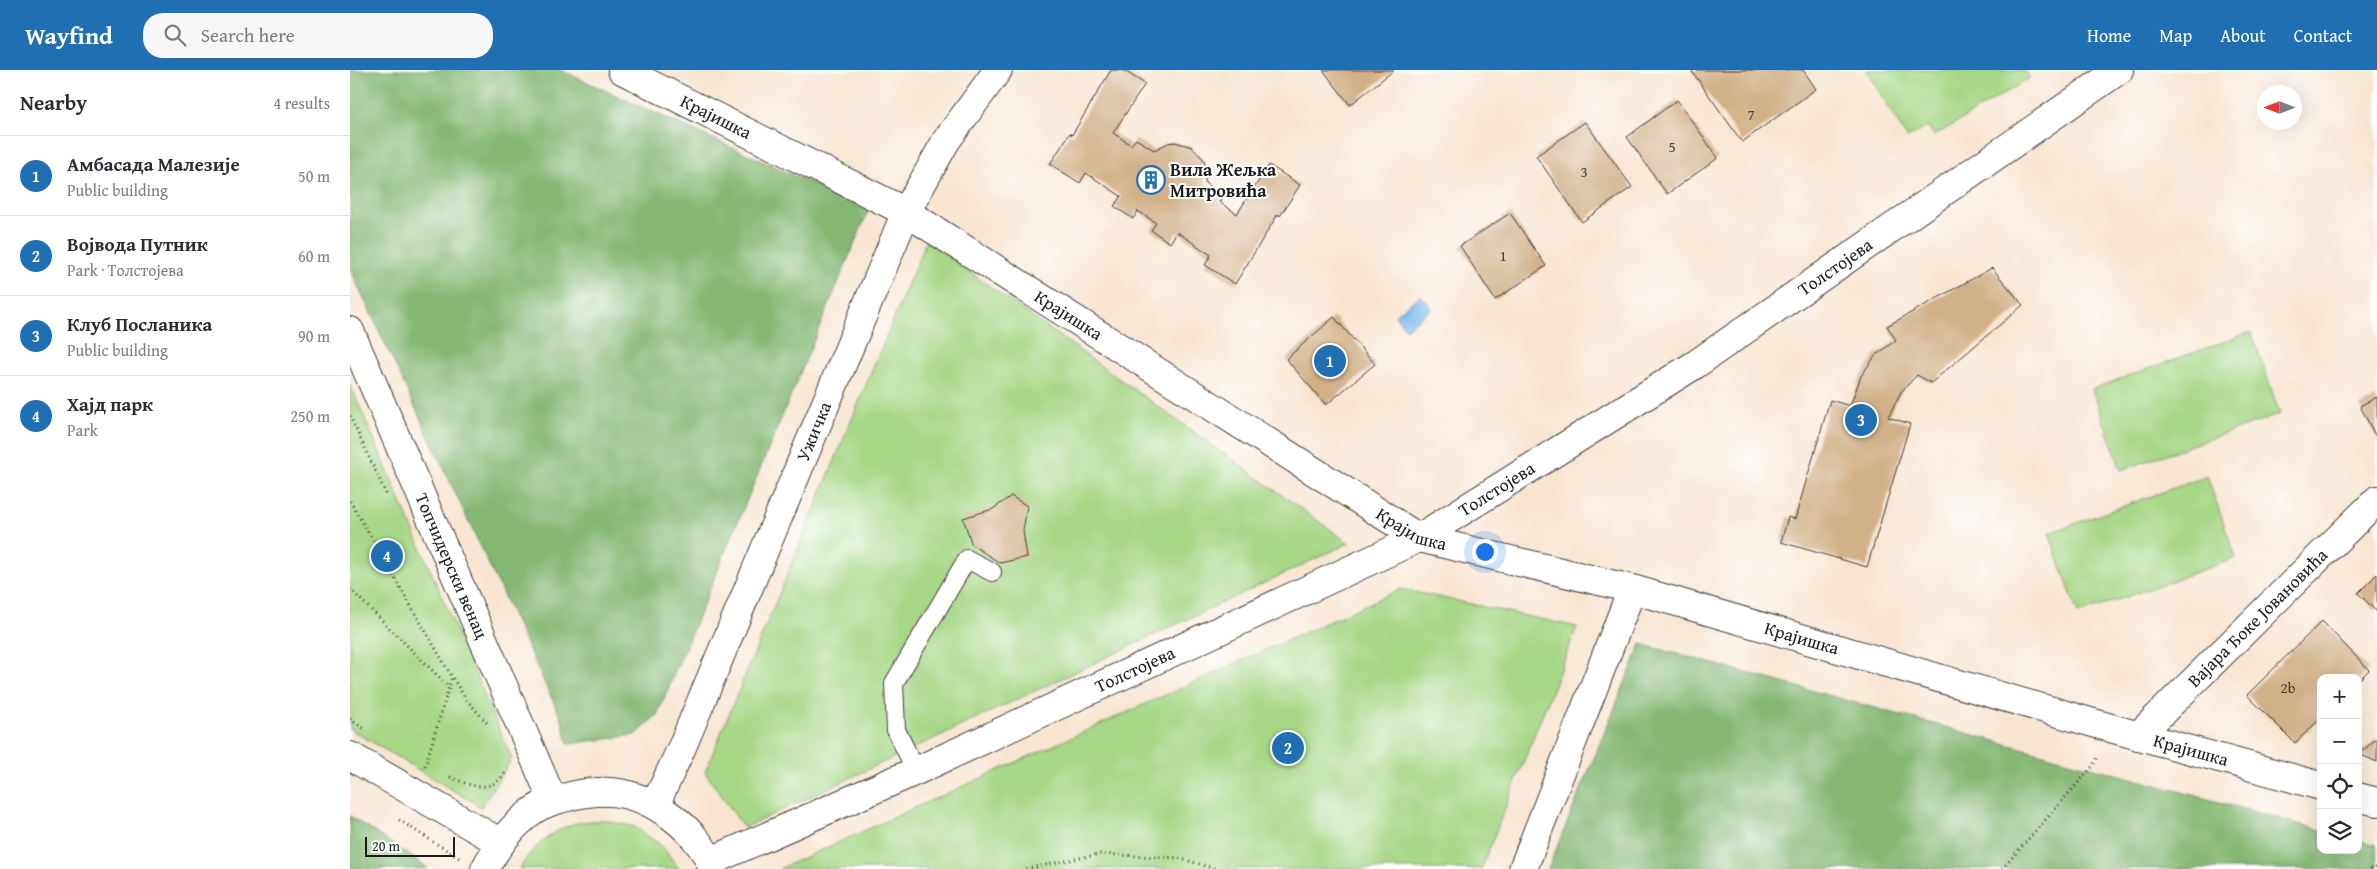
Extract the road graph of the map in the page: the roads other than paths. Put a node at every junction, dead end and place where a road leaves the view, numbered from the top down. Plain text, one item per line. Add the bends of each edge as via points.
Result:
1 (622, 70) edge
2 (998, 70) edge
3 (2119, 70) edge
4 (906, 212) junction
5 (350, 331) edge
6 (2377, 500) edge
7 (1419, 538) junction
8 (992, 572) dead end
9 (1632, 589) junction
10 (2126, 732) junction
11 (350, 756) edge
12 (916, 771) junction
13 (2317, 785) edge
14 (2362, 798) edge
15 (553, 801) junction
16 (2377, 802) edge
17 (655, 805) junction
18 (501, 843) junction
19 (473, 864) edge
20 (712, 865) edge
21 (1523, 869) edge

1 - 4 street, Крајишка
2 - 4 street, Ужичка via 946,141
3 - 7 street, Толстојева via 1696,364
4 - 7 street, Крајишка
4 - 17 street, Ужичка
5 - 15 street, Топчидерски венац
6 - 10 street, Вајара Ђоке Јовановића
7 - 9 street, Крајишка
7 - 12 street, Толстојева
8 - 12 lane via 967,559 894,683 896,730
9 - 10 street, Крајишка
9 - 21 street
10 - 13 street, Крајишка
11 - 18 street
12 - 20 street, Толстојева
14 - 16 street
15 - 17 street via 585,791 605,791
15 - 18 street via 524,816
17 - 20 street via 676,819 696,839
18 - 19 street

